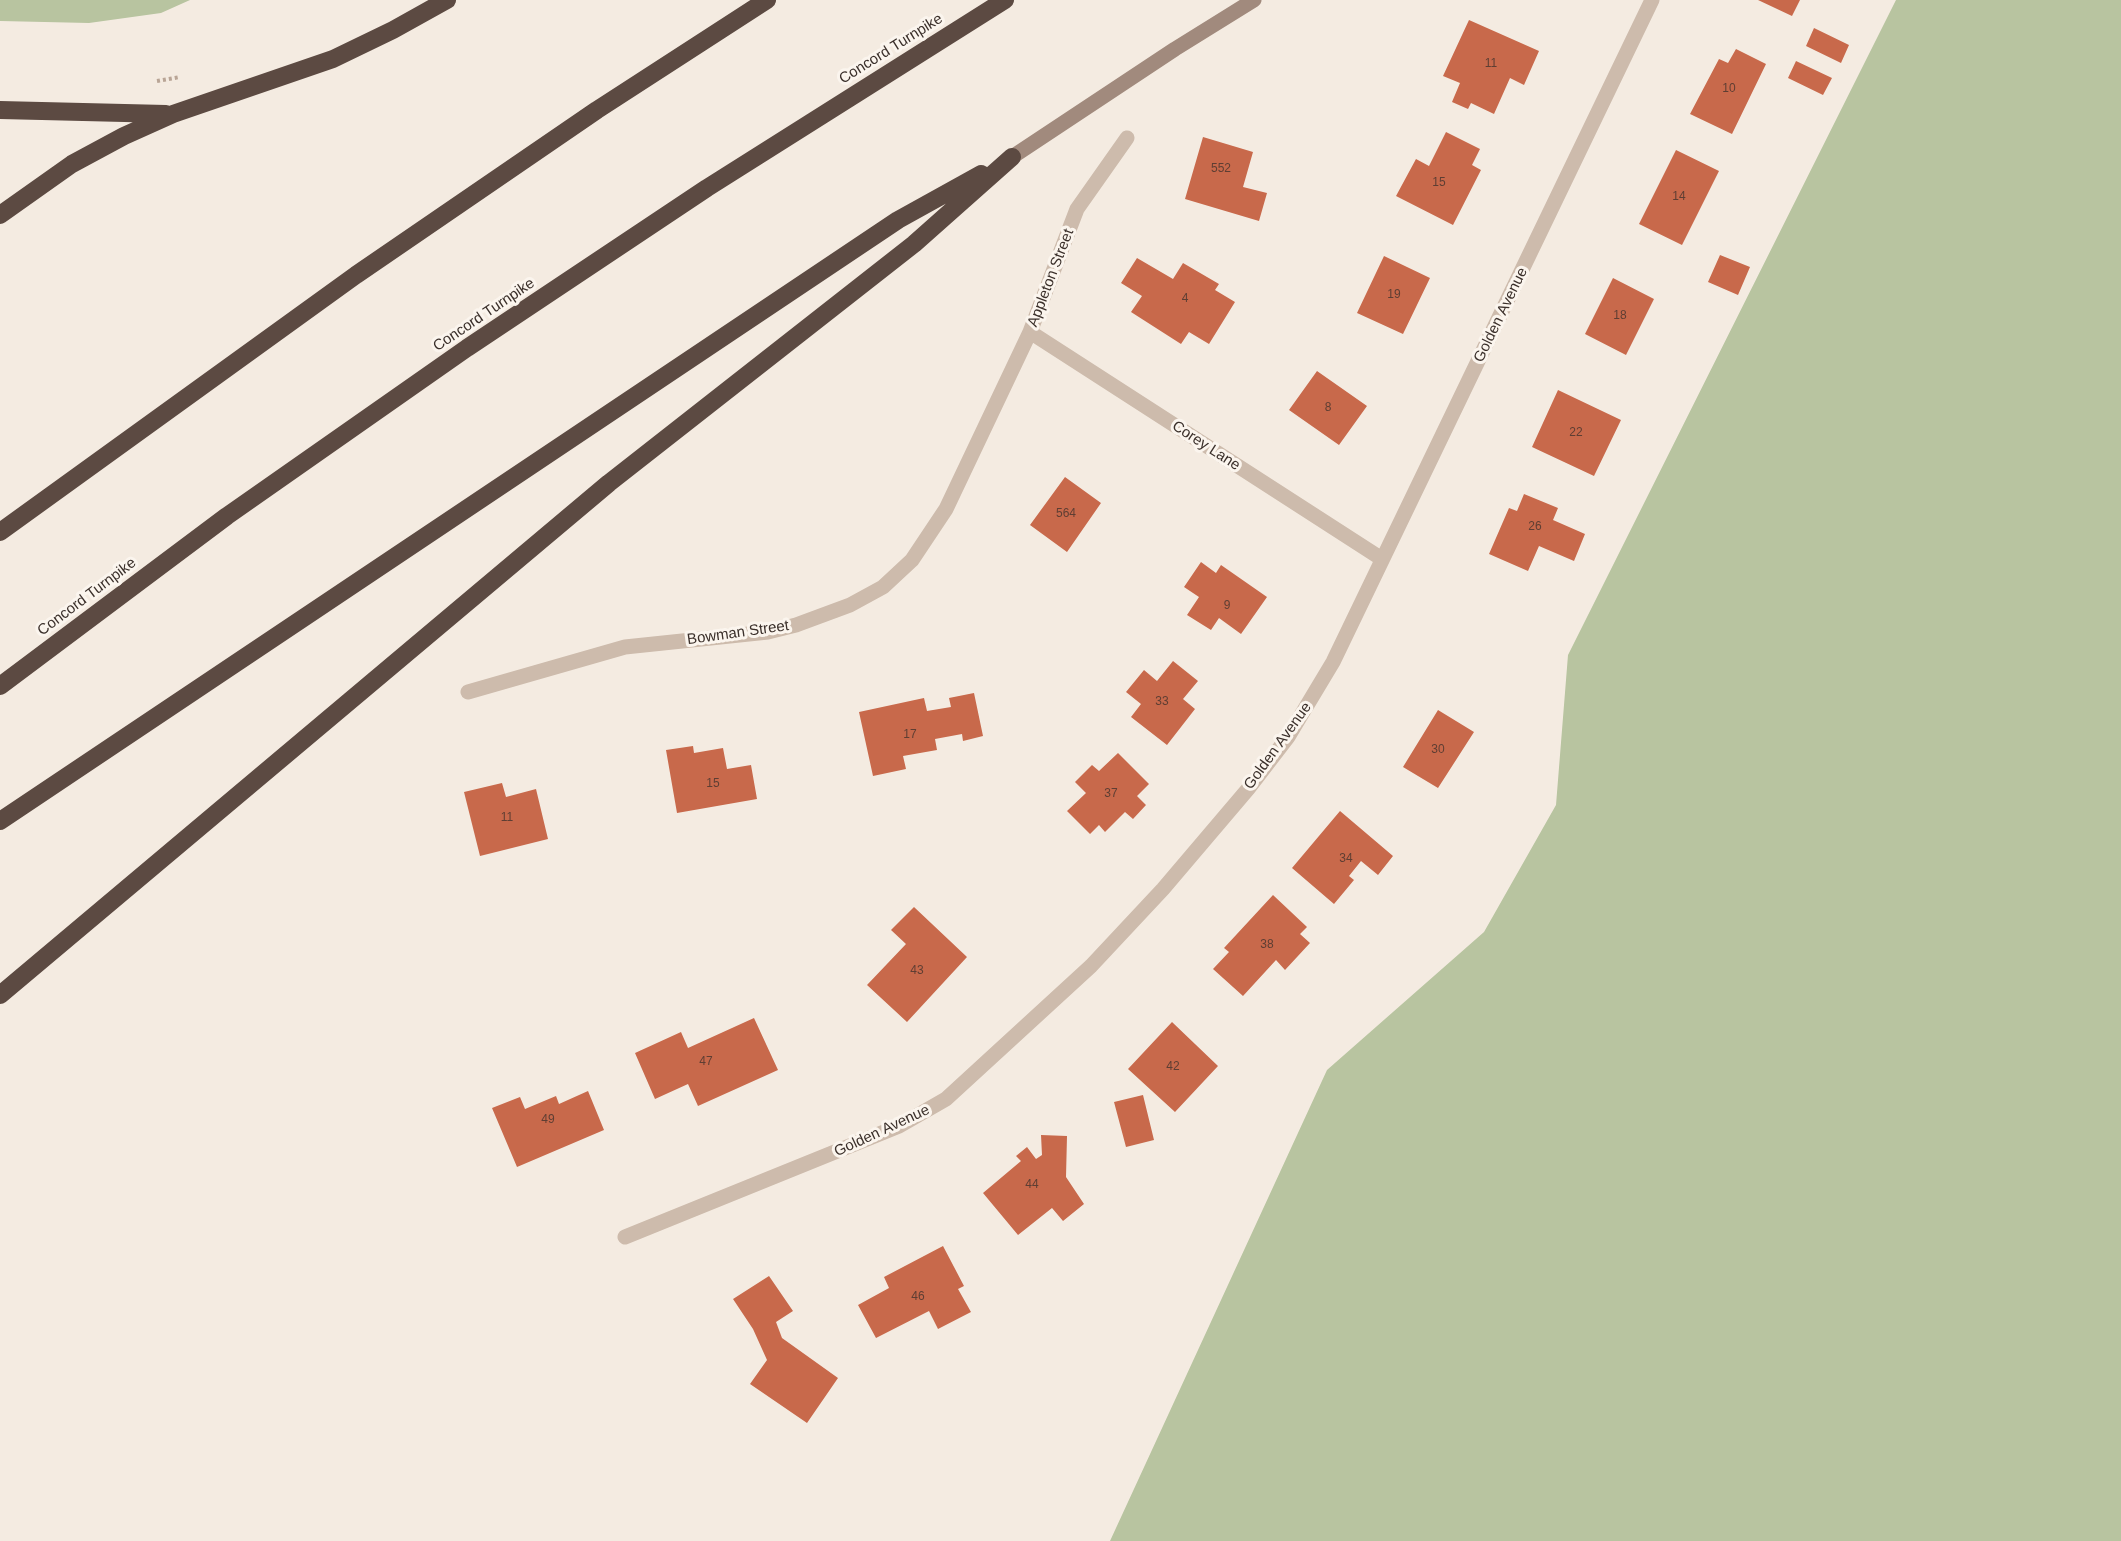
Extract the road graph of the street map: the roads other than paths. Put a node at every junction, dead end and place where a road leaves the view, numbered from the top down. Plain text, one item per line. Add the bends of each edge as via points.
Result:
1 (447, 0) edge
2 (767, 0) edge
3 (1005, 0) edge
4 (1254, 0) edge
5 (1652, 0) edge
6 (0, 110) edge
7 (173, 114) junction
8 (1126, 138) dead end
9 (1012, 157) junction
10 (0, 215) edge
11 (1030, 332) junction
12 (986, 424) joint
13 (0, 532) edge
14 (1382, 559) junction
15 (0, 686) edge
16 (468, 692) dead end
17 (0, 821) edge
18 (0, 995) edge
19 (625, 1237) dead end

1 - 7 highway via 333,59
2 - 13 highway via 597,110 356,275
3 - 15 highway, Concord Turnpike via 707,188 476,342 227,516
4 - 9 main road
5 - 14 street, Golden Avenue
6 - 7 highway
7 - 10 highway via 72,164
8 - 11 street, Appleton Street via 1077,209
9 - 17 highway via 898,220
9 - 18 highway via 914,244 609,483
11 - 12 street, Appleton Street
11 - 14 street, Corey Lane
12 - 16 street, Bowman Street via 946,509 923,545 883,587 850,605 768,632 625,647
14 - 19 street, Golden Avenue via 1320,686 1262,771 1163,889 1091,966 969,1080 946,1099 899,1126

